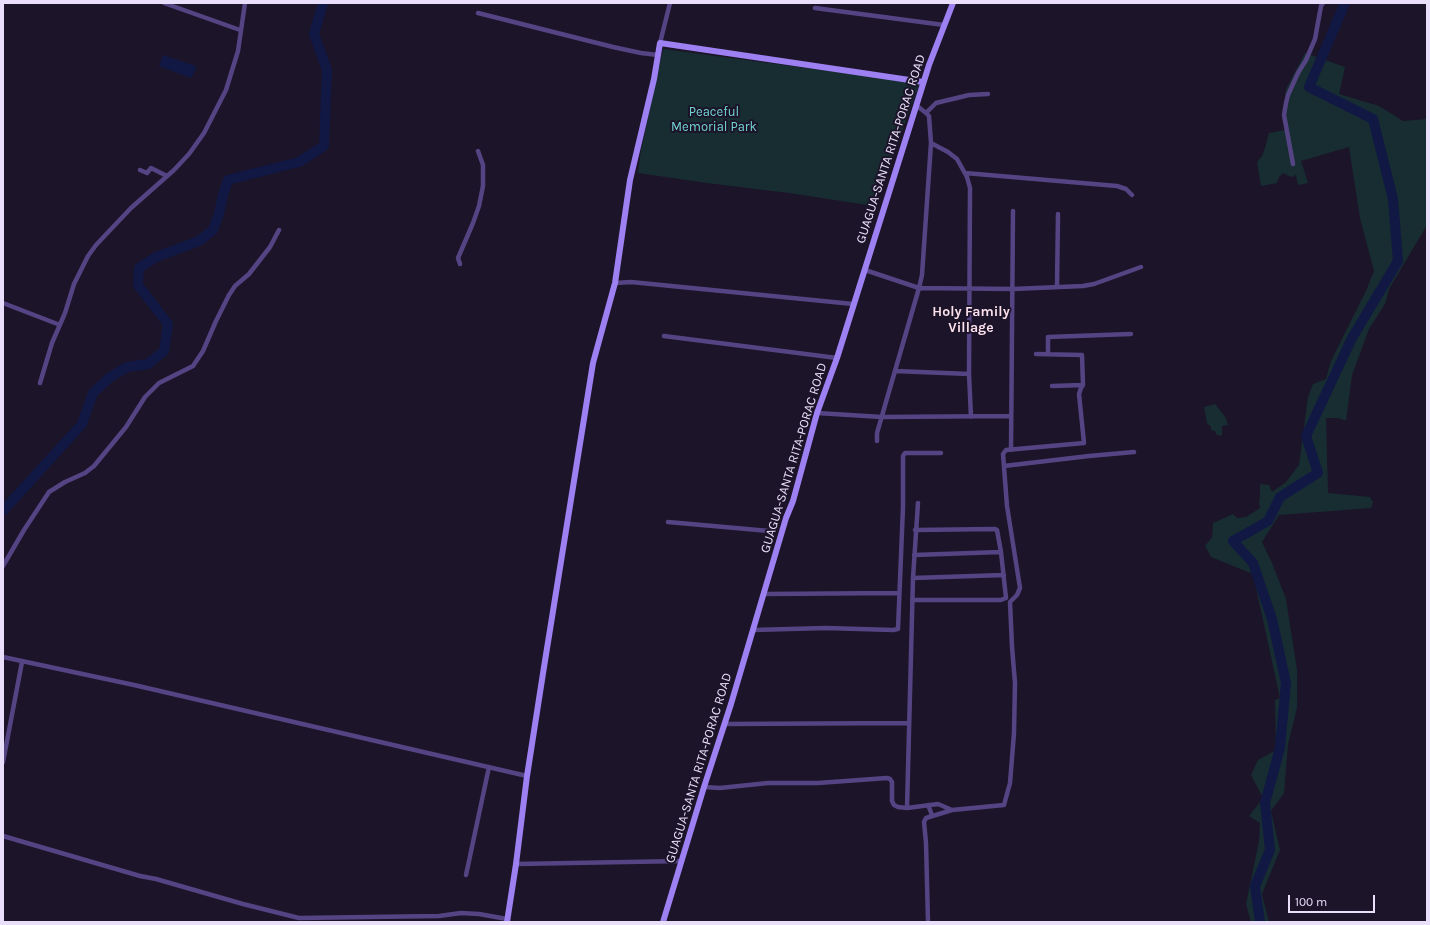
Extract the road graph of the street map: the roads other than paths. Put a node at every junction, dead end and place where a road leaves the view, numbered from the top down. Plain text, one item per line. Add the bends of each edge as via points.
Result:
1 (164, 3) edge
2 (245, 3) edge
3 (670, 3) edge
4 (953, 3) edge
5 (1324, 3) edge
6 (815, 8) dead end
7 (478, 13) dead end
8 (944, 25) junction
9 (240, 30) junction
10 (660, 43) junction
11 (658, 55) junction
12 (923, 82) junction
13 (988, 94) dead end
14 (916, 105) junction
15 (926, 113) junction
16 (932, 143) junction
17 (478, 151) dead end
18 (1293, 164) dead end
19 (140, 170) dead end
20 (965, 173) junction
21 (167, 176) junction
22 (1132, 195) dead end
23 (1013, 211) dead end
24 (1058, 214) dead end
25 (279, 230) dead end
26 (460, 264) dead end
27 (1141, 266) dead end
28 (865, 270) junction
29 (615, 283) junction
30 (1057, 287) junction
31 (919, 288) junction
32 (969, 288) junction
33 (1013, 289) junction
34 (3, 303) edge
35 (853, 304) junction
36 (60, 324) junction
37 (1131, 334) dead end
38 (664, 336) dead end
39 (1036, 354) dead end
40 (1048, 354) junction
41 (837, 358) junction
42 (895, 371) junction
43 (969, 374) junction
44 (40, 383) dead end
45 (1052, 386) dead end
46 (1083, 386) junction
47 (817, 413) junction
48 (1011, 416) junction
49 (882, 417) junction
50 (971, 417) junction
51 (877, 441) dead end
52 (1011, 450) junction
53 (1134, 452) dead end
54 (941, 453) dead end
55 (1004, 466) junction
56 (918, 503) dead end
57 (778, 514) dead end
58 (668, 522) dead end
59 (915, 530) junction
60 (1002, 552) junction
61 (914, 555) junction
62 (3, 566) edge
63 (1004, 575) junction
64 (913, 578) junction
65 (899, 593) junction
66 (764, 594) junction
67 (912, 600) junction
68 (752, 630) junction
69 (3, 657) edge
70 (22, 662) junction
71 (909, 723) junction
72 (724, 724) junction
73 (3, 762) edge
74 (489, 767) junction
75 (527, 776) junction
76 (704, 786) junction
77 (928, 805) junction
78 (907, 808) junction
79 (952, 810) junction
80 (932, 815) junction
81 (3, 836) edge
82 (682, 861) junction
83 (516, 864) junction
84 (466, 875) dead end
85 (507, 920) edge
86 (663, 922) edge
87 (928, 922) edge

1 - 9 street
2 - 9 street
3 - 10 street
4 - 8 street, GUAGUA-SANTA RITA-PORAC ROAD
5 - 18 street via 1321,6 1315,39 1286,103 1284,115
6 - 8 street
7 - 11 street via 614,47
8 - 12 street, GUAGUA-SANTA RITA-PORAC ROAD
9 - 21 street via 238,51 216,112 193,149
10 - 11 street
10 - 12 street
11 - 29 street via 630,180
12 - 14 street, GUAGUA-SANTA RITA-PORAC ROAD
13 - 15 street via 936,104
14 - 15 street
14 - 28 street, GUAGUA-SANTA RITA-PORAC ROAD
15 - 16 street via 930,119
16 - 20 street via 953,156
16 - 31 street
17 - 26 street via 483,165 483,186 479,206 458,258
19 - 21 street via 146,173 151,168
20 - 22 street via 1117,186 1126,189
20 - 32 street via 971,196
21 - 36 street via 131,208 88,256 74,284
23 - 33 street
24 - 30 street
25 - 62 street via 270,248 229,295 203,351 193,366 159,384 145,397 126,427 94,466 49,492
27 - 30 street via 1094,284
28 - 31 street
28 - 35 street, GUAGUA-SANTA RITA-PORAC ROAD
29 - 35 street via 631,282
29 - 75 street via 593,364
30 - 33 street
31 - 32 street
31 - 42 street
32 - 33 street
32 - 43 street
33 - 48 street
34 - 36 street
35 - 41 street, GUAGUA-SANTA RITA-PORAC ROAD
36 - 44 street
37 - 40 street via 1048,337
38 - 41 street
39 - 40 street
40 - 46 street via 1082,355
41 - 47 street, GUAGUA-SANTA RITA-PORAC ROAD
42 - 43 street
42 - 49 street
43 - 50 street
45 - 46 street
46 - 52 street via 1079,394 1084,443
47 - 49 street
47 - 66 street, GUAGUA-SANTA RITA-PORAC ROAD
48 - 50 street
48 - 52 street
49 - 50 street
49 - 51 street
52 - 55 street via 1004,451
53 - 55 street
54 - 65 street via 903,454
55 - 79 street via 1020,588 1010,602 1015,683 1010,783 1004,805
56 - 59 street
57 - 58 street via 769,531
59 - 60 street via 995,528
59 - 61 street
60 - 61 street
60 - 63 street
61 - 64 street
63 - 64 street
63 - 67 street via 1004,600
64 - 67 street
65 - 66 street
65 - 68 street via 898,629
66 - 68 street, GUAGUA-SANTA RITA-PORAC ROAD
67 - 71 street
68 - 72 street, GUAGUA-SANTA RITA-PORAC ROAD
69 - 70 street
70 - 73 street
70 - 74 street via 134,685
71 - 72 street
71 - 78 street
72 - 76 street, GUAGUA-SANTA RITA-PORAC ROAD
74 - 75 street
74 - 84 street
75 - 83 street
76 - 78 street via 730,788 768,783 818,783 887,778 892,782 894,805
76 - 82 street, GUAGUA-SANTA RITA-PORAC ROAD
77 - 78 street
77 - 79 street via 938,804
77 - 80 street
79 - 80 street
80 - 87 street via 924,822
81 - 85 street via 140,876 300,918 439,916 461,913
82 - 83 street
82 - 86 street, GUAGUA-SANTA RITA-PORAC ROAD
83 - 85 street

